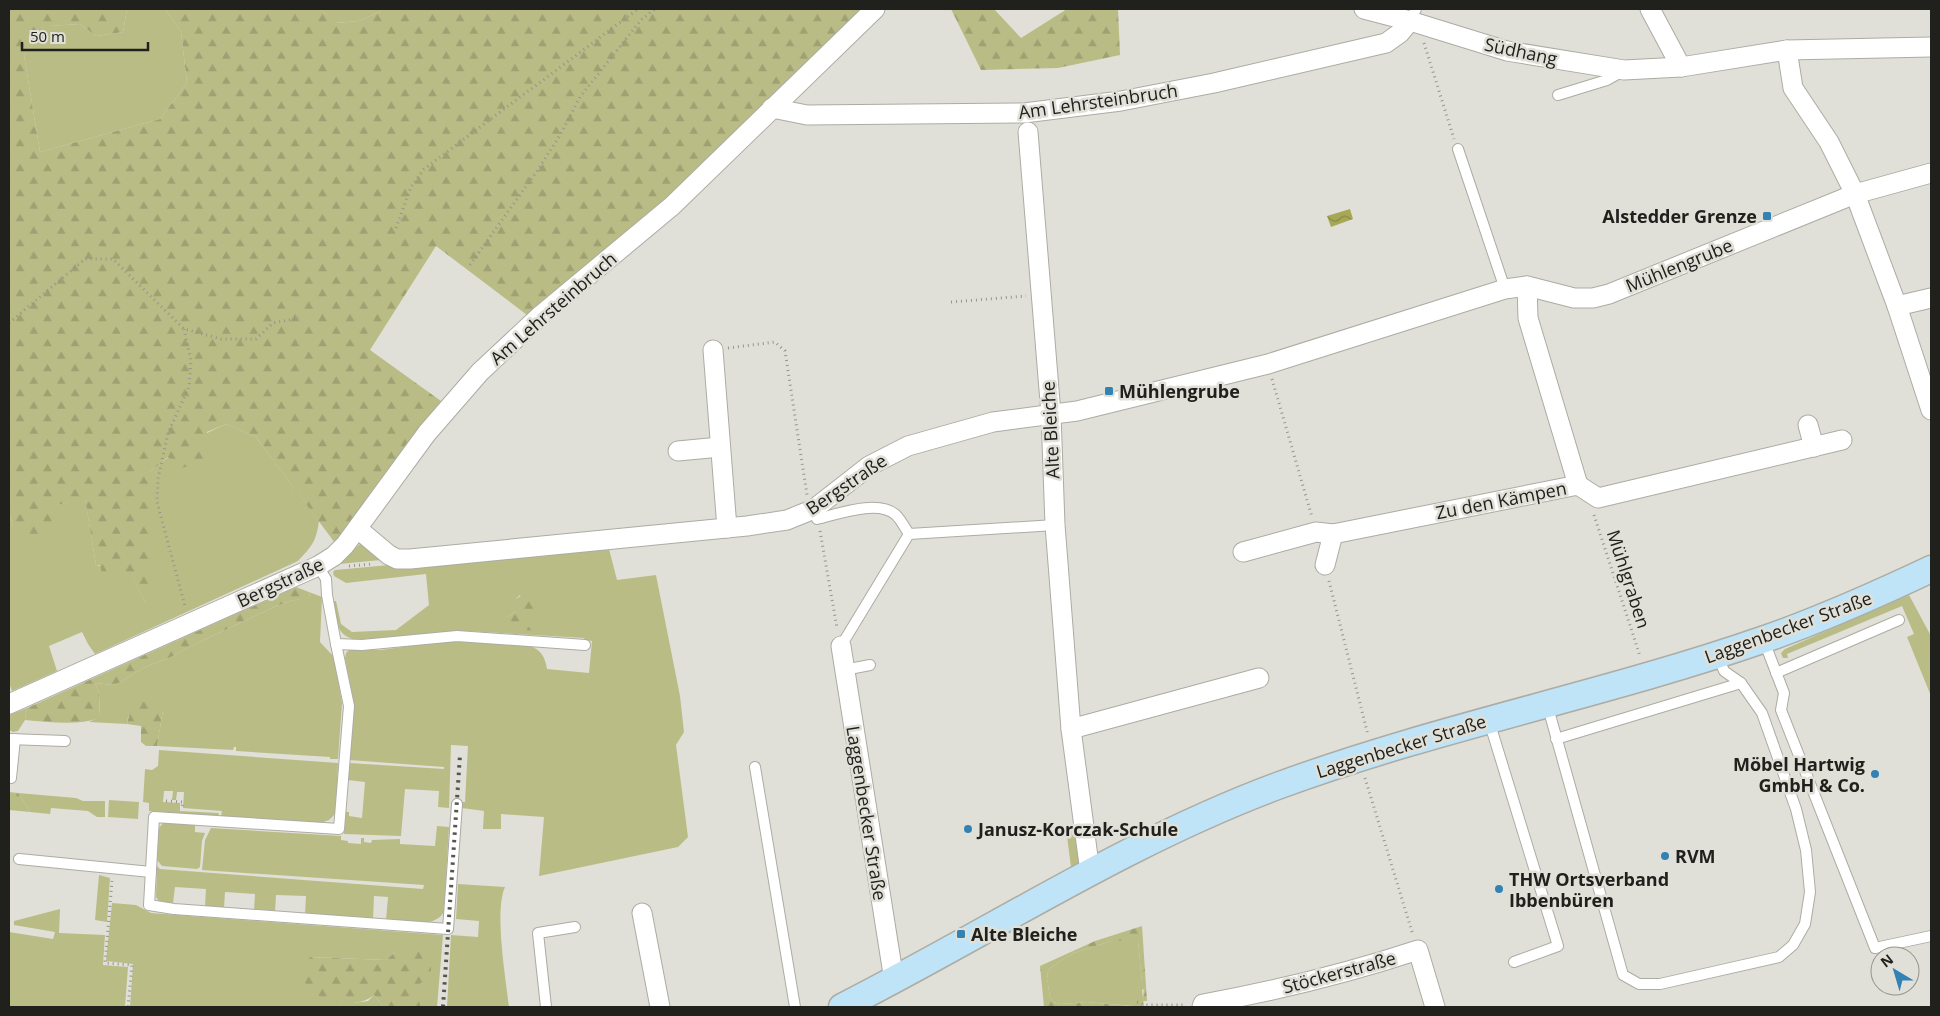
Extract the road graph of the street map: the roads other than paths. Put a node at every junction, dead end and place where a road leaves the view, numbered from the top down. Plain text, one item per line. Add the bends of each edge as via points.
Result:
1 (875, 9) edge
2 (1364, 9) edge
3 (1650, 9) edge
4 (1414, 17) edge
5 (1931, 47) edge
6 (1787, 50) junction
7 (1681, 67) junction
8 (1624, 70) junction
9 (1558, 95) dead end
10 (772, 108) junction
11 (1028, 132) dead end
12 (1458, 149) road end
13 (1931, 173) edge
14 (1855, 194) junction
15 (1527, 286) junction
16 (1505, 289) junction
17 (1931, 298) edge
18 (1898, 306) junction
19 (713, 350) road end
20 (1931, 410) edge
21 (1051, 414) junction
22 (1808, 425) dead end
23 (1842, 440) dead end
24 (720, 447) junction
25 (1814, 447) junction
26 (678, 451) dead end
27 (1582, 488) junction
28 (816, 514) junction
29 (1055, 525) junction
30 (727, 528) junction
31 (358, 529) junction
32 (1325, 533) junction
33 (909, 534) junction
34 (1242, 552) dead end
35 (1325, 565) road end
36 (318, 566) junction
37 (1931, 569) edge
38 (1899, 620) dead end
39 (1763, 640) junction
40 (336, 644) junction
41 (586, 645) dead end
42 (841, 646) joint
43 (1718, 654) junction
44 (870, 666) dead end
45 (844, 670) junction
46 (1776, 673) junction
47 (1259, 678) dead end
48 (1741, 683) junction
49 (9, 704) edge
50 (1546, 704) junction
51 (1488, 719) junction
52 (1070, 729) junction
53 (12, 739) edge
54 (1556, 739) junction
55 (64, 741) dead end
56 (755, 767) dead end
57 (9, 778) edge
58 (457, 804) dead end
59 (20, 859) dead end
60 (151, 872) junction
61 (1090, 872) junction
62 (642, 913) dead end
63 (575, 927) dead end
64 (1931, 936) edge
65 (1514, 962) dead end
66 (894, 980) junction
67 (868, 1001) edge
68 (1203, 1006) edge
69 (546, 1007) edge
70 (660, 1007) edge
71 (795, 1007) edge
72 (842, 1007) edge
73 (1435, 1007) edge

1 - 10 street, Am Lehrsteinbruch
2 - 4 street, Südhang
3 - 7 street
4 - 8 street, Südhang via 1507,51
4 - 10 street, Am Lehrsteinbruch via 1386,43 1121,101 1024,113 807,115
5 - 6 street, Südhang
6 - 7 street, Südhang
6 - 14 street via 1793,88 1829,142
7 - 8 street, Südhang
8 - 9 lane via 1607,80
10 - 31 street, Am Lehrsteinbruch via 672,206 541,315 480,372 427,433
11 - 21 street, Alte Bleiche
12 - 16 lane
13 - 14 street
14 - 15 street, Mühlengrube via 1609,294 1574,298
14 - 18 street
15 - 16 street, Mühlengrube
15 - 27 street via 1528,318
16 - 21 street, Mühlengrube via 1268,364 1077,411
17 - 18 street
18 - 20 street
19 - 24 street
21 - 28 street, Bergstraße via 993,422 902,449 870,466
21 - 29 street, Alte Bleiche
22 - 25 street
23 - 25 street, Zu den Kämpen
24 - 26 street
24 - 30 street
25 - 27 street, Zu den Kämpen via 1598,498
27 - 32 street, Zu den Kämpen
28 - 30 street, Bergstraße
28 - 33 lane via 870,508 887,510 896,516
29 - 33 lane
29 - 52 street, Alte Bleiche
30 - 31 street, Bergstraße via 410,559 389,555
31 - 36 street, Bergstraße via 334,556
32 - 34 street, Zu den Kämpen
32 - 35 street
33 - 42 lane
36 - 40 lane via 326,579
36 - 49 street, Bergstraße
37 - 39 street, Laggenbecker Straße
38 - 46 lane
39 - 43 street, Laggenbecker Straße
39 - 46 lane
40 - 41 lane via 370,645 457,636
40 - 60 lane via 349,706 340,829 154,817
42 - 45 street, Laggenbecker Straße
43 - 48 lane via 1724,671
43 - 50 street, Laggenbecker Straße
44 - 45 lane
45 - 66 street, Laggenbecker Straße
46 - 64 lane via 1784,693 1781,710 1875,948
47 - 52 street
48 - 54 lane
48 - 54 lane via 1768,729 1796,808 1806,850 1810,892 1805,924 1794,945 1779,958 1660,984 1639,984 1623,975
50 - 51 street, Laggenbecker Straße
50 - 54 lane
51 - 61 street, Laggenbecker Straße via 1366,756 1238,801
51 - 65 lane via 1558,946
52 - 61 street, Alte Bleiche
53 - 55 lane
53 - 57 lane
56 - 71 lane
58 - 60 lane via 448,929 149,905
59 - 60 lane
61 - 66 street, Laggenbecker Straße
62 - 70 street
63 - 69 lane via 538,933
66 - 67 street, Laggenbecker Straße
67 - 72 street, Laggenbecker Straße
68 - 73 street, Stöckerstraße via 1325,977 1418,950

